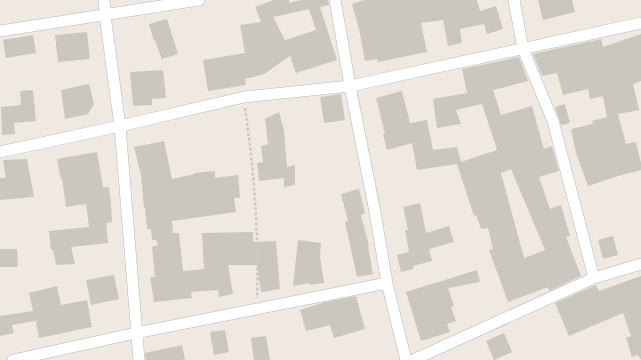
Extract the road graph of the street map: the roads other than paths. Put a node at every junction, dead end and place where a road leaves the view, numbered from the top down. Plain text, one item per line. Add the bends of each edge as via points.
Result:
1 (104, 0) edge
2 (199, 0) edge
3 (335, 0) edge
4 (514, 0) edge
5 (105, 15) junction
6 (641, 23) edge
7 (0, 31) edge
8 (523, 49) junction
9 (350, 86) junction
10 (120, 126) junction
11 (0, 152) edge
12 (641, 264) edge
13 (594, 278) junction
14 (387, 283) junction
15 (136, 333) junction
16 (13, 360) edge
17 (139, 360) edge
18 (406, 360) edge
19 (413, 360) edge

1 - 5 street
2 - 5 street
3 - 9 street
4 - 8 street
5 - 7 street
5 - 10 street
6 - 8 street
8 - 9 street
8 - 13 street via 553,121
9 - 10 street via 244,97
9 - 14 street
10 - 11 street
10 - 15 street
12 - 13 street
13 - 19 street
14 - 15 street
14 - 18 street
15 - 16 street
15 - 17 street

